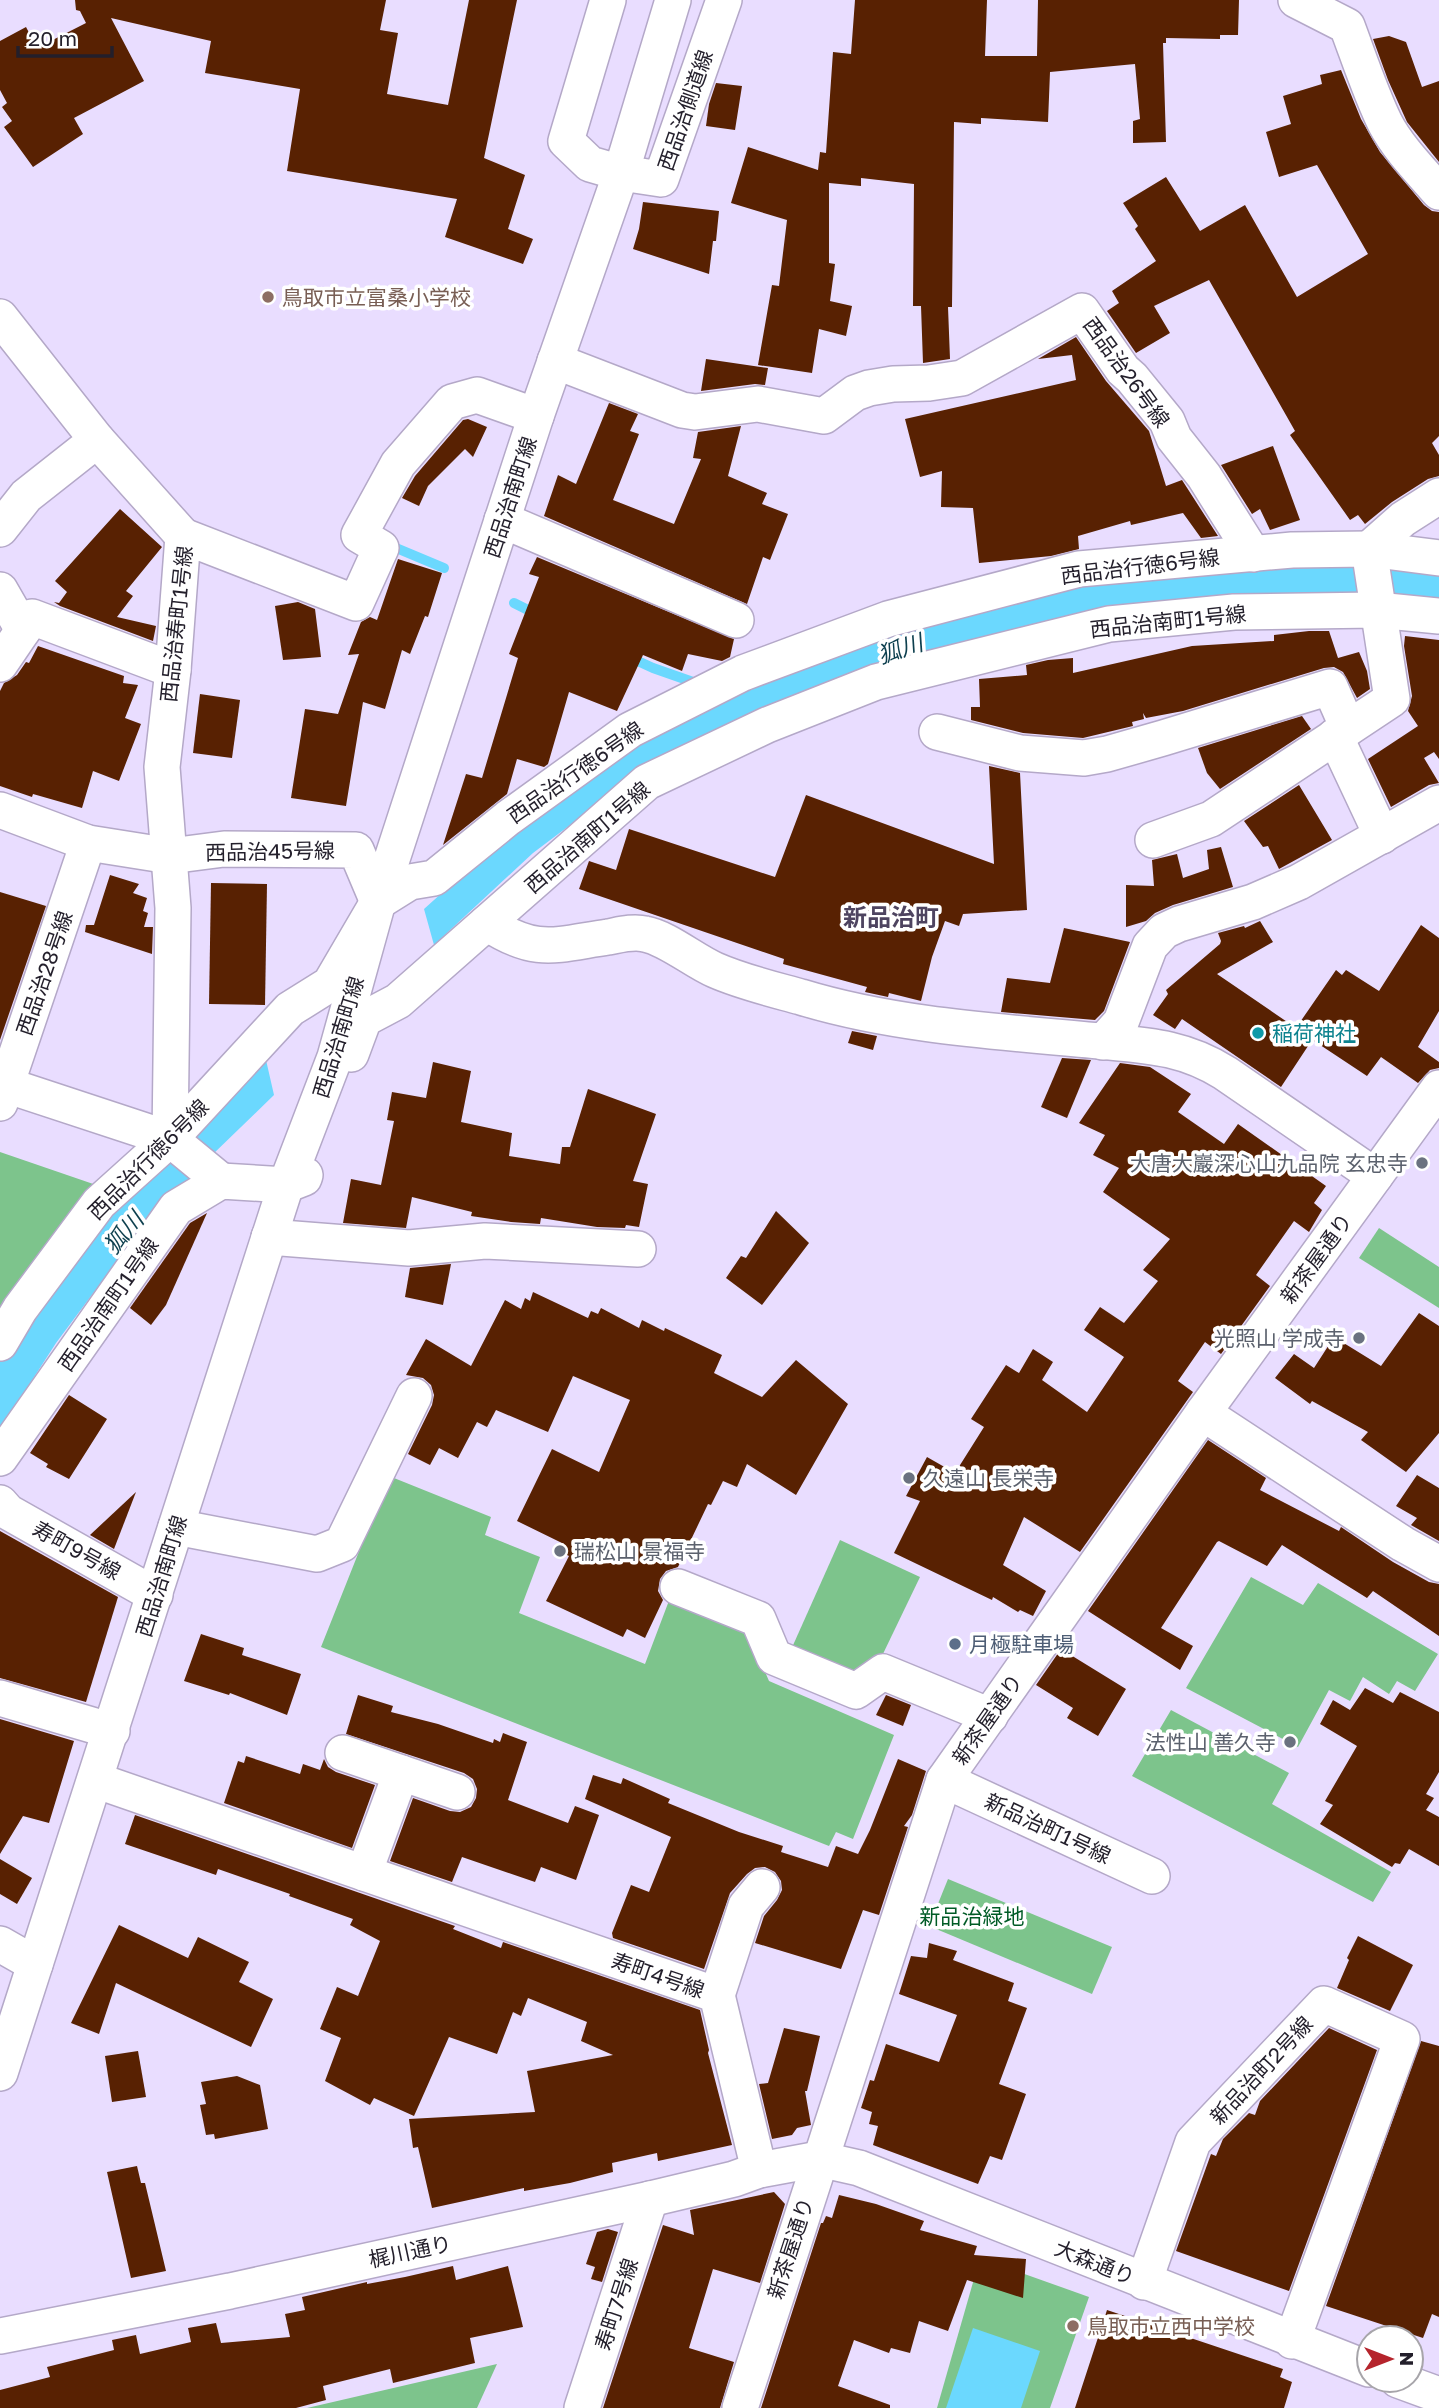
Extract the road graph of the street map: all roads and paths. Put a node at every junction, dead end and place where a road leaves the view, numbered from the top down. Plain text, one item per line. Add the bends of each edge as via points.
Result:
1 (608, 0) edge
2 (673, 0) edge
3 (724, 0) edge
4 (1296, 0) edge
5 (621, 173) junction
6 (1439, 191) edge
7 (0, 317) edge
8 (555, 361) junction
9 (536, 416) junction
10 (97, 440) junction
11 (1439, 496) edge
12 (502, 520) junction
13 (0, 529) edge
14 (183, 536) junction
15 (1252, 554) junction
16 (1370, 556) junction
17 (1439, 558) edge
18 (0, 590) edge
19 (1376, 607) junction
20 (1439, 616) edge
21 (736, 620) dead end
22 (23, 630) junction
23 (0, 664) edge
24 (173, 670) junction
25 (937, 732) dead end
26 (1341, 732) junction
27 (1439, 803) edge
28 (0, 810) edge
29 (1382, 836) junction
30 (1153, 840) dead end
31 (88, 843) junction
32 (170, 856) junction
33 (378, 902) junction
34 (487, 923) junction
35 (1103, 1042) junction
36 (1439, 1088) edge
37 (2, 1091) edge
38 (174, 1142) junction
39 (215, 1175) junction
40 (1375, 1176) junction
41 (286, 1185) junction
42 (269, 1237) junction
43 (638, 1249) dead end
44 (0, 1343) edge
45 (414, 1396) dead end
46 (1203, 1413) junction
47 (0, 1458) edge
48 (0, 1503) edge
49 (176, 1527) junction
50 (1439, 1564) edge
51 (678, 1587) dead end
52 (155, 1595) junction
53 (0, 1698) edge
54 (989, 1716) junction
55 (112, 1731) junction
56 (344, 1754) dead end
57 (401, 1773) junction
58 (95, 1780) junction
59 (944, 1780) junction
60 (457, 1792) dead end
61 (364, 1873) junction
62 (1152, 1876) dead end
63 (762, 1887) dead end
64 (0, 1944) edge
65 (35, 1964) junction
66 (717, 1995) junction
67 (0, 2073) edge
68 (819, 2159) junction
69 (759, 2170) junction
70 (650, 2199) junction
71 (1144, 2282) junction
72 (0, 2336) edge
73 (1292, 2341) junction
74 (1355, 2364) edge
75 (582, 2408) edge
76 (740, 2408) edge

1 - 5 street, 西品治側道線 via 566,141 590,164
2 - 5 street, 西品治南町線
3 - 5 street, 西品治側道線 via 661,179
4 - 6 street via 1347,26 1386,124
5 - 8 street, 西品治南町線
7 - 10 street
8 - 9 street, 西品治南町線
8 - 15 street, 西品治26号線 via 682,411 758,404 824,416 869,388 962,378 1082,311 1123,370 1167,421
9 - 12 street, 西品治南町線
9 - 14 street, 西品治寿町1号線 via 477,395 452,402 398,464 359,535 382,548 356,603
10 - 13 street via 26,496
10 - 14 street
11 - 16 street via 1403,519
12 - 21 street
12 - 33 street, 西品治南町線
14 - 24 street, 西品治寿町1号線
15 - 16 street, 西品治行徳6号線 via 1292,550
15 - 33 street, 西品治行徳6号線 via 1079,569 888,619 743,673 630,730 434,878 410,882
16 - 17 street, 西品治行徳6号線
16 - 19 street
18 - 22 street
19 - 20 street, 西品治南町1号線
19 - 26 street via 1392,699
19 - 34 street, 西品治南町1号線 via 1234,612 1109,624 876,682 766,725 647,782
22 - 23 street
22 - 24 street via 32,617
24 - 32 street, 西品治寿町1号線 via 162,767
25 - 26 street via 1020,752 1084,758 1331,687
26 - 29 street
26 - 30 street via 1212,819
27 - 29 street
28 - 31 street
29 - 35 street via 1299,882 1164,931 1150,946 1121,1022
31 - 32 street
31 - 37 street, 西品治28号線
32 - 33 street, 西品治45号線 via 224,849 356,850
32 - 38 street, 西品治寿町1号線
33 - 38 street, 西品治行徳6号線 via 330,984 290,1009
33 - 41 street, 西品治南町線 via 335,1057
34 - 35 street via 522,942 544,947 645,934 713,969 805,999 902,1020
34 - 41 street, 西品治南町1号線 via 398,1001 364,1019 304,1178
35 - 40 street via 1157,1047 1205,1060
36 - 40 street, 新茶屋通り
37 - 38 street
38 - 39 street
38 - 44 street, 西品治行徳6号線 via 99,1203
39 - 41 street
39 - 47 street, 西品治南町1号線 via 176,1208
40 - 46 street, 新茶屋通り
41 - 42 street, 西品治南町線
42 - 43 street via 409,1248 485,1241
42 - 49 street, 西品治南町線
45 - 49 street via 342,1544 317,1554
46 - 50 street
46 - 54 street, 新茶屋通り
48 - 52 street, 寿町9号線 via 8,1512
49 - 52 street, 西品治南町線
51 - 54 street via 758,1619 774,1657 856,1691 883,1672
52 - 55 street, 西品治南町線
53 - 55 street
54 - 59 street, 新茶屋通り
55 - 58 street, 西品治南町線
56 - 57 street
57 - 60 street
57 - 61 street
58 - 61 street, 寿町4号線
58 - 65 street, 西品治南町線
59 - 62 street, 新品治町1号線
59 - 68 street, 新茶屋通り
61 - 66 street, 寿町4号線
63 - 66 street via 746,1906
64 - 65 street
65 - 67 street, 西品治南町線
66 - 69 street, 寿町4号線
68 - 69 street, 梶川通り
68 - 71 street, 大森通り via 859,2168
68 - 76 street, 新茶屋通り
69 - 70 street, 梶川通り
70 - 72 street, 梶川通り
70 - 75 street, 寿町7号線
71 - 73 street, 大森通り
71 - 73 street, 新品治町2号線 via 1193,2142 1324,2004 1402,2039
73 - 74 street, 大森通り

